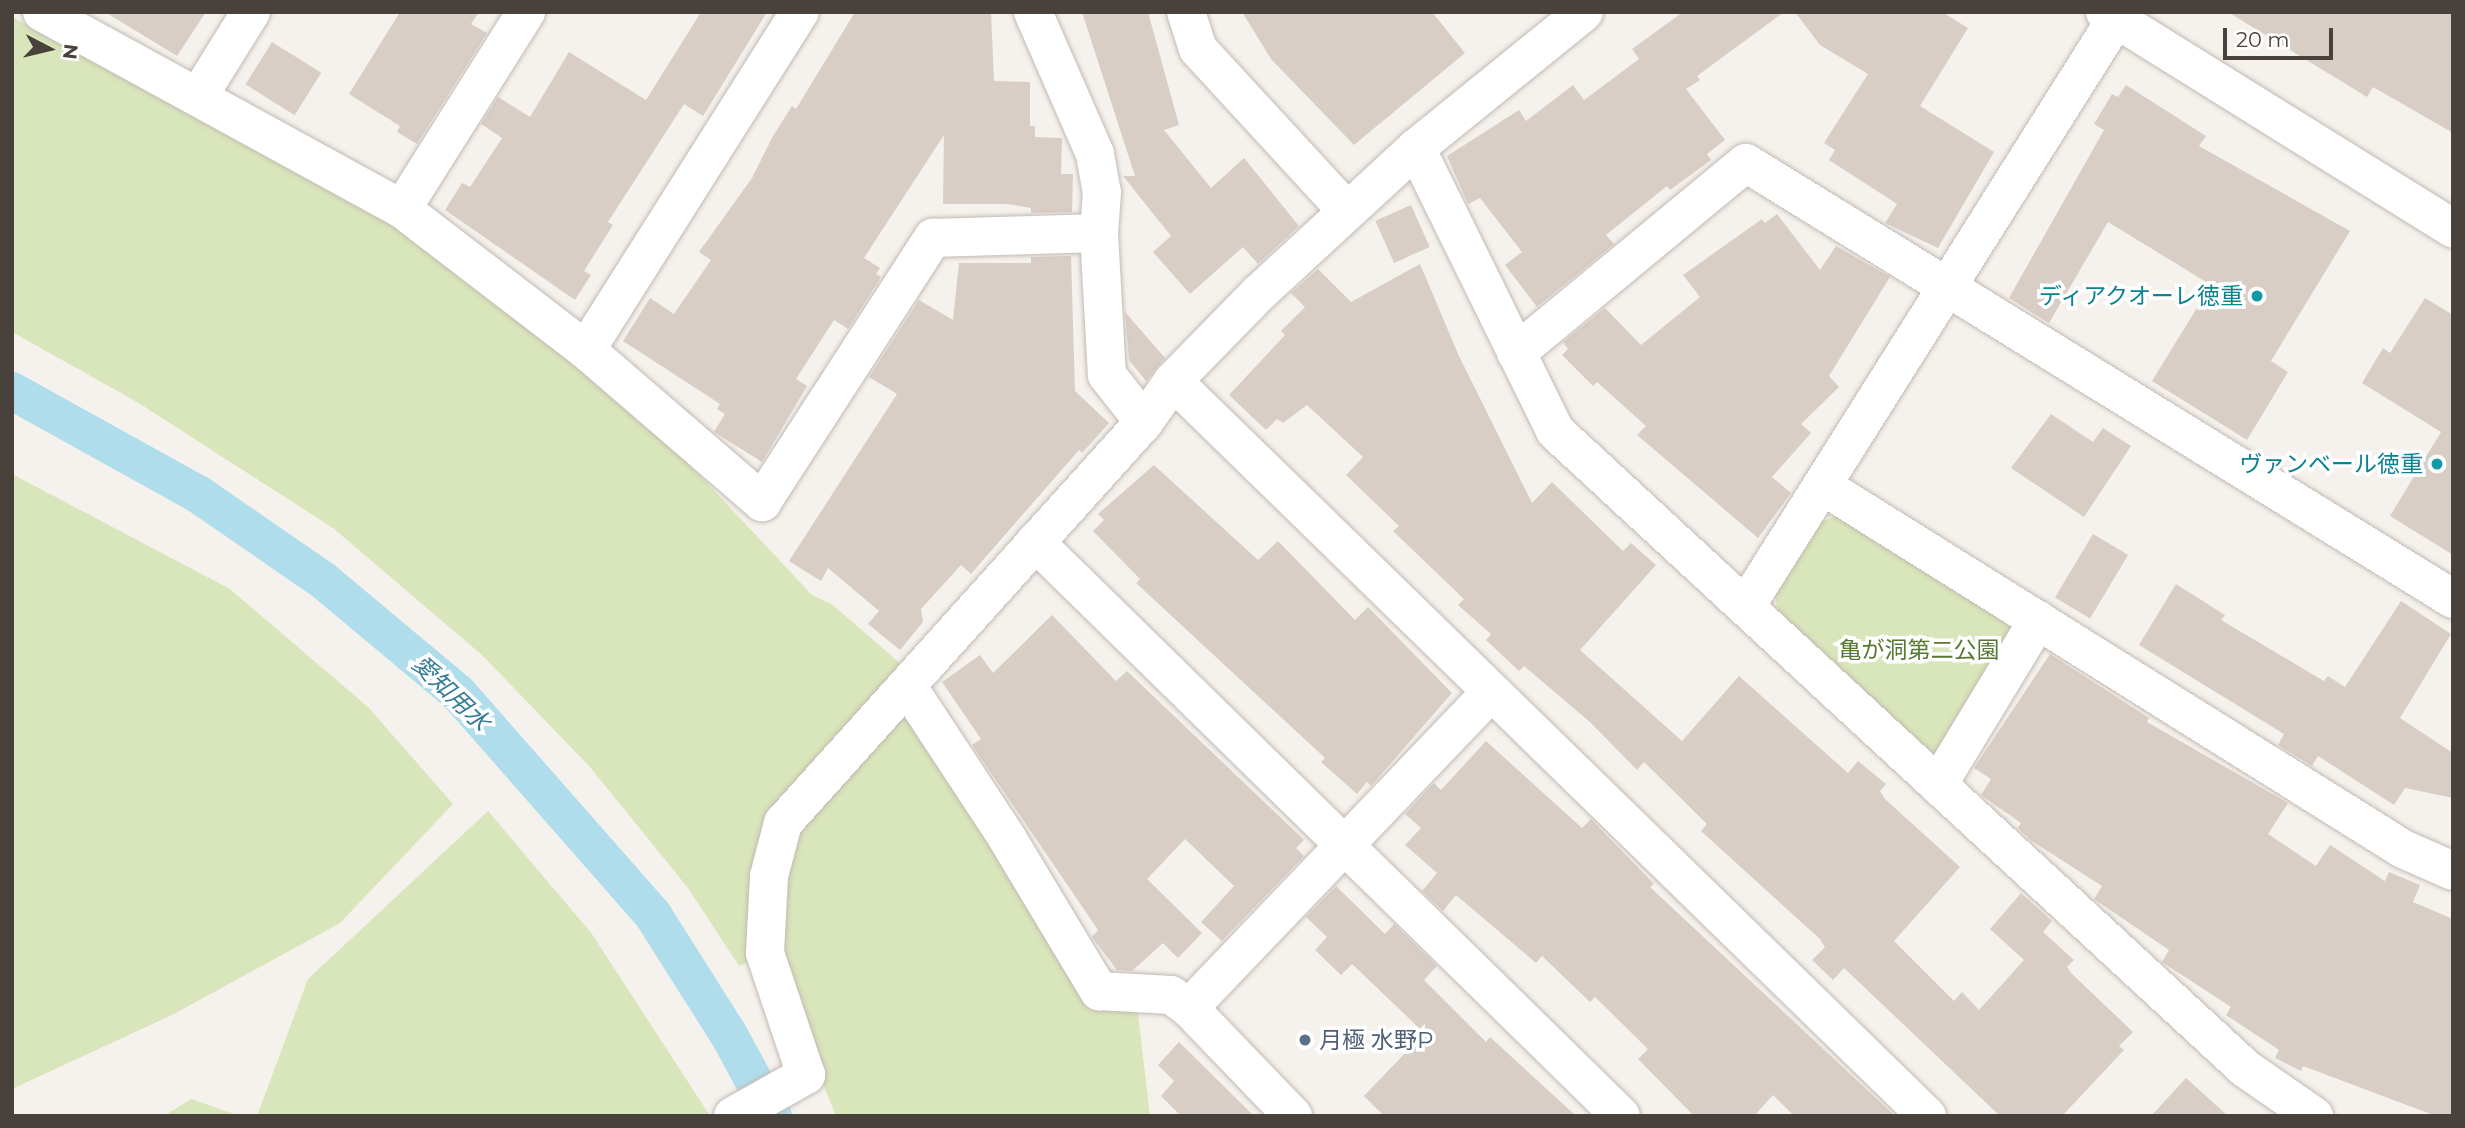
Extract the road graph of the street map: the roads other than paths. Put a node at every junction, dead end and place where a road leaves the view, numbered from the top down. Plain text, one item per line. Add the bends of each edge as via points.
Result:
1 (42, 12) edge
2 (251, 12) edge
3 (526, 12) edge
4 (800, 12) edge
5 (1033, 12) edge
6 (1186, 12) edge
7 (1571, 15) edge
8 (2111, 16) edge
9 (198, 97) junction
10 (1416, 148) junction
11 (402, 209) junction
12 (1346, 210) junction
13 (2453, 229) edge
14 (1099, 233) junction
15 (1947, 284) junction
16 (586, 350) junction
17 (1516, 353) junction
18 (1173, 382) junction
19 (1144, 422) junction
20 (1823, 486) junction
21 (1035, 542) junction
22 (2453, 599) edge
23 (1746, 606) junction
24 (2038, 620) junction
25 (908, 687) junction
26 (1492, 692) junction
27 (1938, 785) junction
28 (1344, 846) junction
29 (2453, 871) edge
30 (1189, 1008) junction
31 (733, 1116) edge
32 (1293, 1116) edge
33 (1621, 1116) edge
34 (1927, 1116) edge
35 (2314, 1116) edge

1 - 9 street
2 - 9 street
3 - 11 street
4 - 16 street
5 - 14 street via 1096,154 1102,192
6 - 12 street via 1198,49
7 - 10 street
8 - 13 street
8 - 15 street
9 - 11 street
10 - 12 street
10 - 17 street
11 - 16 street
12 - 18 street
14 - 16 street via 933,238 762,502
14 - 19 street via 1107,375
15 - 17 street via 1746,163
15 - 20 street
15 - 22 street
17 - 23 street via 1555,431
18 - 19 street
18 - 26 street
19 - 21 street
20 - 23 street
20 - 24 street
21 - 25 street
21 - 28 street
23 - 27 street
24 - 27 street
24 - 29 street via 2403,849
25 - 30 street via 1099,991 1171,995
25 - 31 street via 822,775 783,823 769,876 765,953 806,1075
26 - 28 street
26 - 34 street
27 - 35 street via 2246,1069
28 - 30 street
28 - 33 street
30 - 32 street

